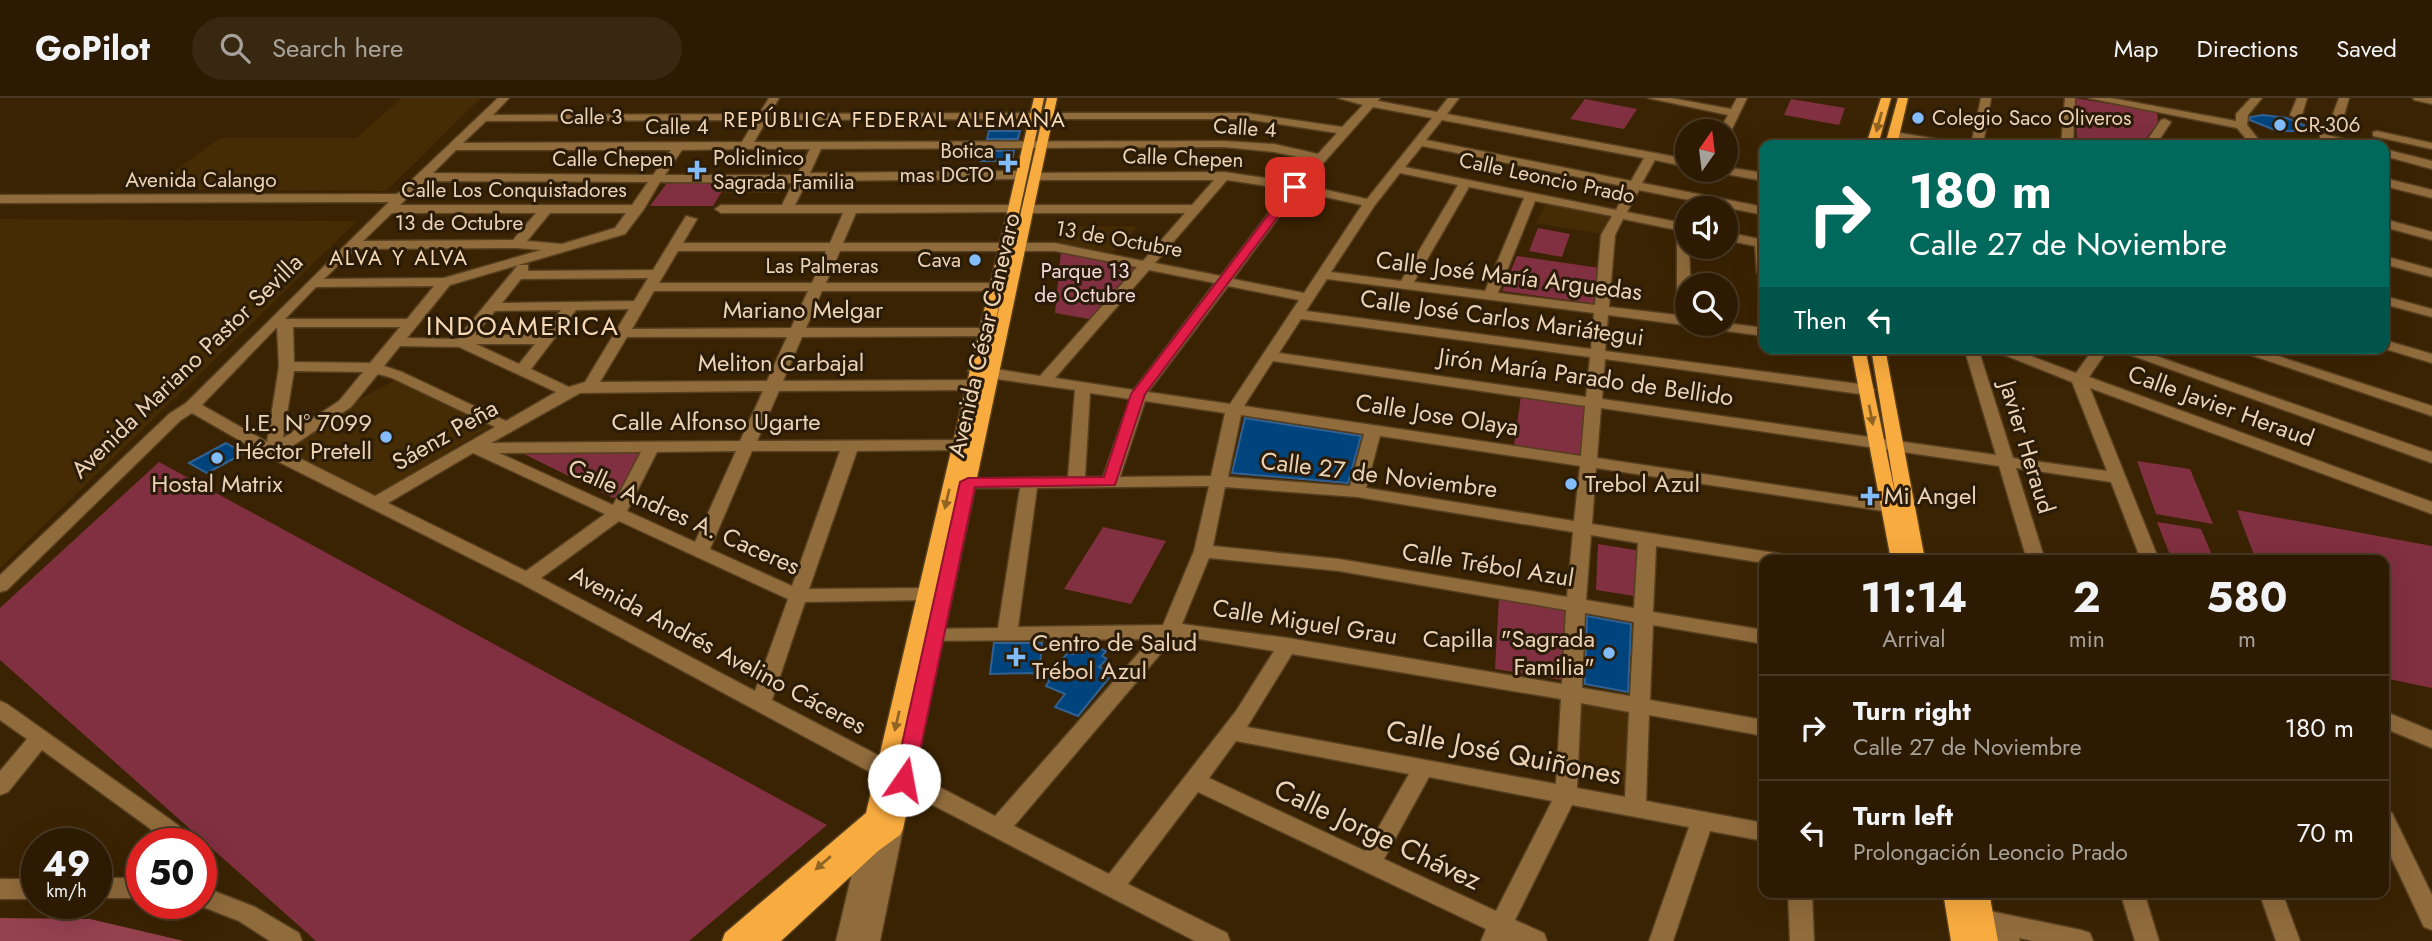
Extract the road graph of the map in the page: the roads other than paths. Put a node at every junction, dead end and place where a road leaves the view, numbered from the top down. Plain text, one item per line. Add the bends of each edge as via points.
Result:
1 (504, 98) edge
2 (774, 98) edge
3 (1039, 98) edge
4 (1052, 98) edge
5 (1343, 98) edge
6 (1454, 98) edge
7 (1467, 98) edge
8 (1653, 98) edge
9 (1742, 98) edge
10 (1886, 98) edge
11 (1903, 98) edge
12 (1986, 98) edge
13 (2070, 98) edge
14 (2093, 98) edge
15 (2257, 98) edge
16 (2302, 98) edge
17 (2344, 98) edge
18 (2418, 98) edge
19 (1370, 100) edge
20 (2128, 101) edge
21 (2432, 101) edge
22 (1734, 113) junction
23 (1444, 114) junction
24 (2296, 115) dead end
25 (1040, 116) junction
26 (762, 117) junction
27 (483, 118) junction
28 (1731, 119) edge
29 (2337, 119) dead end
30 (2165, 122) dead end
31 (2241, 125) junction
32 (1343, 131) junction
33 (2377, 134) dead end
34 (2324, 137) dead end
35 (1873, 140) edge
36 (1892, 140) edge
37 (1978, 140) edge
38 (2067, 140) edge
39 (2153, 140) edge
40 (2254, 140) edge
41 (2336, 140) edge
42 (1419, 142) junction
43 (1034, 145) junction
44 (679, 146) junction
45 (746, 146) junction
46 (817, 146) junction
47 (2432, 146) edge
48 (454, 147) junction
49 (2389, 154) edge
50 (1651, 156) junction
51 (1320, 158) junction
52 (1675, 159) edge
53 (1675, 159) edge
54 (2432, 165) edge
55 (1398, 169) junction
56 (1738, 170) edge
57 (1759, 174) edge
58 (1028, 175) junction
59 (1224, 176) junction
60 (423, 177) junction
61 (2389, 177) edge
62 (802, 178) junction
63 (658, 179) junction
64 (2389, 182) edge
65 (1465, 183) junction
66 (1634, 185) junction
67 (2431, 186) edge
68 (1295, 187) junction
69 (1531, 197) junction
70 (0, 200) edge
71 (1370, 203) junction
72 (396, 205) junction
73 (0, 208) edge
74 (547, 208) junction
75 (638, 209) junction
76 (720, 209) dead end
77 (1020, 209) junction
78 (1197, 209) junction
79 (786, 210) junction
80 (851, 210) junction
81 (1759, 210) edge
82 (1617, 214) junction
83 (691, 219) dead end
84 (2389, 224) edge
85 (1675, 226) edge
86 (2432, 236) edge
87 (1738, 239) edge
88 (1759, 243) edge
89 (517, 244) junction
90 (353, 245) junction
91 (1012, 246) junction
92 (674, 247) junction
93 (835, 247) junction
94 (566, 248) junction
95 (530, 259) junction
96 (2389, 261) edge
97 (1147, 265) junction
98 (2432, 273) edge
99 (658, 274) junction
100 (517, 275) junction
101 (1325, 275) junction
102 (1226, 281) junction
103 (445, 282) junction
104 (312, 283) junction
105 (1405, 286) junction
106 (650, 287) junction
107 (818, 287) junction
108 (994, 287) junction
109 (1489, 297) junction
110 (1309, 298) junction
111 (2389, 301) edge
112 (639, 305) junction
113 (572, 306) junction
114 (491, 307) junction
115 (1601, 310) junction
116 (2432, 313) edge
117 (1298, 314) junction
118 (1675, 320) edge
119 (279, 323) junction
120 (412, 323) junction
121 (1738, 328) edge
122 (1759, 330) edge
123 (985, 332) junction
124 (622, 333) junction
125 (796, 333) junction
126 (547, 339) junction
127 (462, 341) junction
128 (395, 342) junction
129 (2389, 346) edge
130 (1598, 353) junction
131 (1859, 354) edge
132 (1879, 354) edge
133 (1973, 354) edge
134 (2010, 354) edge
135 (2098, 354) edge
136 (2135, 354) edge
137 (2256, 354) edge
138 (1270, 356) junction
139 (2432, 359) edge
140 (287, 366) junction
141 (374, 368) junction
142 (522, 371) junction
143 (980, 376) junction
144 (1046, 379) junction
145 (2079, 380) junction
146 (1083, 385) junction
147 (590, 386) junction
148 (773, 386) junction
149 (1867, 390) junction
150 (568, 392) junction
151 (1139, 394) junction
152 (1594, 404) junction
153 (192, 406) junction
154 (1234, 408) junction
155 (539, 409) junction
156 (2432, 411) edge
157 (507, 428) junction
158 (1373, 430) junction
159 (1877, 442) junction
160 (959, 445) junction
161 (1896, 445) junction
162 (850, 446) junction
163 (472, 447) junction
164 (746, 447) junction
165 (651, 448) junction
166 (272, 452) junction
167 (2432, 458) edge
168 (2007, 461) junction
169 (1590, 463) junction
170 (2118, 478) junction
171 (1110, 481) junction
172 (1216, 481) junction
173 (968, 482) junction
174 (1029, 482) junction
175 (1076, 482) junction
176 (1357, 492) junction
177 (375, 503) junction
178 (2431, 505) edge
179 (1890, 507) junction
180 (617, 514) junction
181 (1583, 527) junction
182 (1647, 538) junction
183 (700, 551) junction
184 (1203, 551) junction
185 (1899, 555) edge
186 (1915, 555) edge
187 (2035, 555) edge
188 (2148, 555) edge
189 (1759, 556) edge
190 (527, 579) junction
191 (0, 586) edge
192 (926, 594) junction
193 (798, 596) junction
194 (1576, 604) junction
195 (1645, 615) junction
196 (1170, 631) junction
197 (1007, 634) junction
198 (926, 636) junction
199 (1759, 636) edge
200 (1288, 645) junction
201 (1571, 693) junction
202 (761, 702) junction
203 (1641, 705) junction
204 (0, 709) edge
205 (2389, 721) edge
206 (1759, 727) edge
207 (1232, 732) junction
208 (40, 738) junction
209 (2432, 740) edge
210 (1424, 766) junction
211 (886, 769) junction
212 (904, 780) junction
213 (1195, 782) junction
214 (0, 786) edge
215 (1566, 794) junction
216 (1635, 807) junction
217 (1702, 820) junction
218 (884, 823) junction
219 (165, 828) edge
220 (998, 828) junction
221 (2389, 830) edge
222 (1759, 831) edge
223 (870, 844) junction
224 (1370, 863) junction
225 (1113, 886) junction
226 (21, 889) edge
227 (0, 890) edge
228 (1800, 898) edge
229 (1977, 898) edge
230 (2134, 898) edge
231 (2272, 898) edge
232 (217, 902) edge
233 (2432, 920) edge
234 (1975, 927) edge
235 (1497, 933) edge
236 (290, 941) edge
237 (734, 941) edge
238 (764, 941) edge
239 (848, 941) edge
240 (868, 941) edge
241 (1218, 941) edge
242 (1535, 941) edge
243 (1661, 941) edge
244 (1802, 941) edge
245 (2081, 941) edge
246 (2147, 941) edge
247 (2288, 941) edge

1 - 27 street, Avenida Mariano Pastor Sevilla
2 - 26 street
3 - 25 main road, Avenida César Canevaro
4 - 25 main road, Avenida César Canevaro
5 - 19 street
6 - 23 street
7 - 23 street
8 - 22 street
9 - 22 street
10 -> 35 main road
11 - 36 main road
12 - 37 street
13 - 38 street
14 - 20 street
15 - 31 street via 2242,114
16 - 24 street
17 - 29 street
18 - 21 street
19 - 23 street
19 - 32 street
20 - 31 street
22 - 28 street
23 - 42 street
23 - 50 street
23 - 52 street
25 - 26 street, Calle 3
25 - 32 street, Calle 3 via 1246,116
25 - 43 main road, Avenida César Canevaro
26 - 27 street, Calle 3
26 - 45 street
27 - 48 street, Avenida Mariano Pastor Sevilla
30 - 39 street
31 - 40 street
32 - 51 street
33 - 47 street
34 - 41 street
42 - 55 street
42 - 66 street
43 - 46 street, Calle 4
43 - 51 street, Calle 4 via 1249,145
43 - 58 main road, Avenida César Canevaro
44 - 45 street, Calle 4
44 - 48 street, Calle 4
44 - 63 street
45 - 46 street, Calle 4
46 - 62 street
48 - 60 street, Avenida Mariano Pastor Sevilla
49 - 54 street
50 - 53 street
50 - 66 street
51 - 68 street
55 - 65 street, Calle Leoncio Prado
55 - 71 street
56 - 57 street
58 - 59 street, Calle Chepen
58 - 62 street, Calle Chepen
58 - 77 main road, Avenida César Canevaro
59 - 68 street, Calle Chepen
59 - 78 street
60 - 63 street, Calle Chepen
60 - 72 street, Avenida Mariano Pastor Sevilla
61 - 67 street
62 - 63 street, Calle Chepen
62 - 79 street
63 - 75 street
64 - 67 street
65 - 69 street, Calle Leoncio Prado
65 - 105 street
66 - 81 street
66 - 82 street
68 - 71 street, Calle Chepen
68 - 102 street
69 - 82 street, Calle Leoncio Prado
69 - 109 street
70 - 72 street, Avenida Calango
71 - 101 street
72 - 73 street, Avenida Calango
72 - 74 street, Calle Los Conquistadores
72 - 90 street, Avenida Mariano Pastor Sevilla
74 - 75 street, Calle Los Conquistadores
74 - 89 street
75 - 94 street via 620,231
76 - 79 street
77 - 78 street
77 - 80 street
77 - 91 main road, Avenida César Canevaro
78 - 97 street
79 - 80 street
80 - 93 street
82 - 85 street, Calle Leoncio Prado
82 - 115 street via 1608,235
83 - 92 street
84 - 86 street
87 - 88 street
89 - 90 street, 13 de Octubre
89 - 94 street, 13 de Octubre
90 - 104 street, Avenida Mariano Pastor Sevilla
91 - 93 street, 13 de Octubre
91 - 97 street, 13 de Octubre via 1055,247
91 - 108 main road, Avenida César Canevaro
91 - 143 main road, Avenida César Canevaro
92 - 93 street, 13 de Octubre
92 - 99 street
93 - 107 street
94 - 95 street
95 - 100 street
95 - 103 street
96 - 98 street
97 - 102 street, 13 de Octubre
97 - 144 street
99 - 100 street
99 - 106 street
100 - 114 street
101 - 105 street, Calle José María Arguedas
101 - 110 street
102 - 110 street, 13 de Octubre
102 - 151 street
103 - 104 street
103 - 120 street
104 - 119 street, Avenida Mariano Pastor Sevilla
105 - 109 street, Calle José María Arguedas
106 - 107 street, Las Palmeras
106 - 112 street
107 - 108 street, Las Palmeras
107 - 125 street
108 - 123 main road, Avenida César Canevaro
109 - 115 street, Calle José María Arguedas
110 - 117 street
111 - 116 street
112 - 113 street
112 - 124 street
113 - 114 street
113 - 126 street
114 - 127 street
115 - 118 street, Calle José María Arguedas
115 - 130 street
117 - 130 street, Calle José Carlos Mariátegui
117 - 138 street
119 - 120 street
119 - 140 street
119 - 153 street, Avenida Mariano Pastor Sevilla
120 - 128 street
121 - 122 street
123 - 125 street, Mariano Melgar
123 - 143 main road, Avenida César Canevaro
124 - 125 street, Mariano Melgar
124 - 147 street
125 - 148 street
126 - 127 street
126 - 142 street
127 - 128 street
127 - 142 street
128 - 141 street
129 - 139 street
130 - 149 street, Calle José Carlos Mariátegui
130 - 152 street
131 - 149 main road
132 - 161 main road
133 - 168 street, Javier Heraud
134 - 145 street, Calle Javier Heraud
135 - 145 street
136 - 167 street
137 - 156 street
138 - 152 street, Jirón María Parado de Bellido
138 - 154 street
140 - 141 street
140 - 166 street
141 - 157 street
141 - 166 street via 345,404
142 - 150 street
143 - 144 street, Calle Jose Olaya
143 - 148 street, Meliton Carbajal
143 - 160 main road, Avenida César Canevaro
143 - 173 main road, Avenida César Canevaro
144 - 146 street, Calle Jose Olaya
145 - 170 street
145 - 178 street, Calle Javier Heraud
146 - 151 street, Calle Jose Olaya
146 - 175 street
147 - 148 street, Meliton Carbajal
147 - 150 street, Sáenz Peña
147 - 155 street, Sáenz Peña
148 - 164 street
149 -> 159 main road
150 - 155 street, Sáenz Peña
151 - 154 street, Calle Jose Olaya
151 - 171 street
152 - 159 street, Jirón María Parado de Bellido
152 - 169 street
153 - 166 street, Avenida Andrés Avelino Cáceres
153 - 191 street, Avenida Mariano Pastor Sevilla via 175,417
154 - 158 street, Calle Jose Olaya
154 - 172 street
155 - 157 street, Sáenz Peña
157 - 163 street, Sáenz Peña
158 - 169 street, Calle Jose Olaya
158 - 176 street
159 - 161 street, Jirón María Parado de Bellido
159 - 179 main road
160 - 162 street, Calle Alfonso Ugarte
160 -> 192 main road, Avenida César Canevaro
161 - 168 street, Jirón María Parado de Bellido
161 - 186 main road
162 - 164 street, Calle Alfonso Ugarte
162 - 193 street
163 - 165 street, Calle Alfonso Ugarte
163 - 177 street, Sáenz Peña
163 - 180 street, Calle Andres A. Caceres
164 - 165 street, Calle Alfonso Ugarte
164 - 183 street
165 - 180 street
166 - 177 street, Avenida Andrés Avelino Cáceres
168 - 170 street, Jirón María Parado de Bellido
168 - 187 street, Javier Heraud
169 - 179 street, Calle Jose Olaya
169 - 181 street
170 - 188 street
171 - 172 street, Calle 27 de Noviembre
171 - 175 street, Calle 27 de Noviembre
172 - 176 street, Calle 27 de Noviembre
172 - 184 street
173 - 174 street, Calle 27 de Noviembre
173 - 198 main road, Avenida César Canevaro
174 - 175 street, Calle 27 de Noviembre
174 - 197 street
176 - 181 street, Calle 27 de Noviembre
177 - 190 street, Avenida Andrés Avelino Cáceres
179 - 185 main road
180 - 183 street, Calle Andres A. Caceres
180 - 190 street
181 - 182 street, Calle 27 de Noviembre
181 - 194 street
182 - 189 street, Calle 27 de Noviembre
182 - 195 street
183 - 193 street, Calle Andres A. Caceres
184 - 194 street, Calle Trébol Azul via 1339,565
184 - 196 street
190 - 202 street, Avenida Andrés Avelino Cáceres
192 - 193 street, Calle Andres A. Caceres
192 - 198 main road, Avenida César Canevaro
193 - 202 street
194 - 195 street, Calle Trébol Azul
194 - 201 street
195 - 199 street, Calle Trébol Azul
195 - 203 street
196 - 197 street, Calle Miguel Grau
196 - 200 street, Calle Miguel Grau
196 - 220 street
197 - 198 street, Calle Miguel Grau
198 -> 211 main road, Avenida César Canevaro
198 - 212 main road, Avenida César Canevaro
200 - 201 street, Calle Miguel Grau
200 - 207 street
201 - 203 street, Calle Miguel Grau
201 - 215 street
202 - 211 street, Avenida Andrés Avelino Cáceres
203 - 206 street, Calle Miguel Grau
203 - 216 street
204 - 208 street
205 - 209 street
207 - 210 street, Calle José Quiñones
207 - 213 street
208 - 214 street
208 - 219 street
210 - 215 street, Calle José Quiñones
210 - 224 street
211 - 212 street, Avenida Andrés Avelino Cáceres
211 - 218 main road, Avenida César Canevaro
212 - 218 main road, Avenida César Canevaro
212 - 220 street, Avenida Andrés Avelino Cáceres
213 - 224 street, Calle Jorge Chávez
213 - 225 street
215 - 216 street, Calle José Quiñones
215 - 235 street
216 - 217 street, Calle José Quiñones
217 - 222 street, Calle José Quiñones
217 - 243 street
218 - 223 main road
218 -> 237 main road
218 - 240 street, Avenida César Canevaro
220 - 225 street, Avenida Andrés Avelino Cáceres
221 - 233 street
223 - 238 main road
223 - 239 street
224 - 235 street, Calle Jorge Chávez
225 - 241 street, Avenida Andrés Avelino Cáceres
226 - 227 street
228 - 244 street
229 - 234 main road
230 - 246 street
231 - 247 street
232 - 236 street via 247,914
234 - 245 street
235 - 242 street, Calle Jorge Chávez

